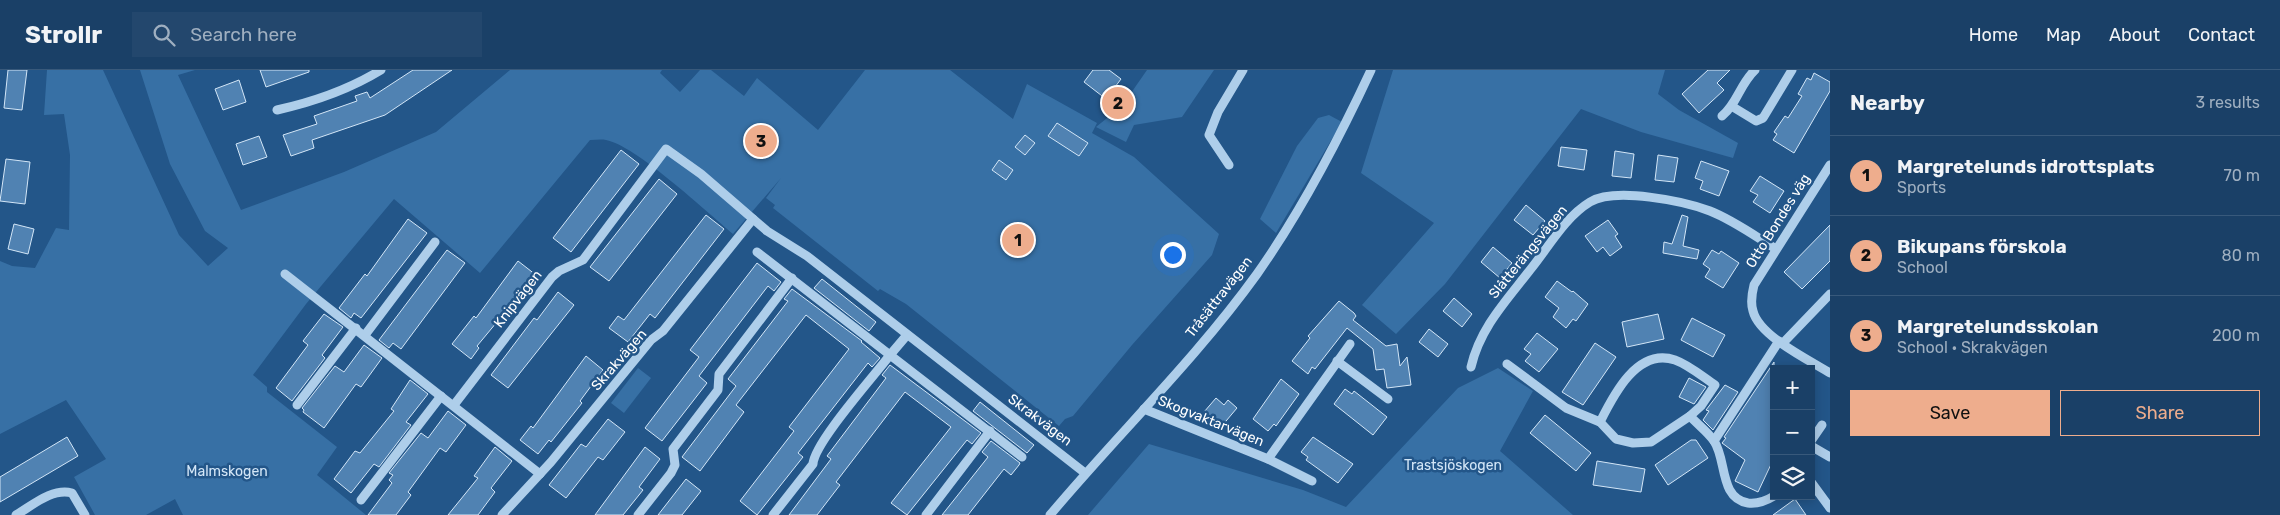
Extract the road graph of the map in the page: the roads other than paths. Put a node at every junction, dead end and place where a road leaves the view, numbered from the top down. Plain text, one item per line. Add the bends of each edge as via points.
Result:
1 (381, 70) edge
2 (1243, 70) edge
3 (1371, 70) edge
4 (1755, 70) edge
5 (1792, 70) edge
6 (1734, 107) junction
7 (277, 110) dead end
8 (1722, 116) dead end
9 (666, 149) joint
10 (1229, 164) dead end
11 (1830, 165) edge
12 (753, 218) junction
13 (435, 242) dead end
14 (1776, 249) junction
15 (757, 252) dead end
16 (285, 274) dead end
17 (792, 278) junction
18 (1830, 294) edge
19 (356, 328) junction
20 (907, 334) junction
21 (365, 335) junction
22 (1781, 342) junction
23 (1350, 344) dead end
24 (890, 355) junction
25 (1337, 361) junction
26 (1507, 364) dead end
27 (1471, 367) dead end
28 (1830, 373) edge
29 (441, 396) junction
30 (1388, 399) dead end
31 (297, 405) dead end
32 (454, 405) junction
33 (1144, 409) junction
34 (1690, 416) junction
35 (1600, 422) junction
36 (1822, 425) dead end
37 (990, 431) junction
38 (1815, 435) edge
39 (1714, 441) junction
40 (1815, 448) edge
41 (1022, 457) dead end
42 (1830, 457) edge
43 (1268, 459) junction
44 (1085, 473) junction
45 (540, 474) junction
46 (1312, 481) dead end
47 (1815, 487) edge
48 (1770, 498) edge
49 (360, 500) dead end
50 (1830, 508) edge
51 (506, 514) edge
52 (16, 515) edge
53 (85, 515) edge
54 (638, 515) edge
55 (774, 515) edge
56 (926, 515) edge
57 (1050, 515) edge

1 - 7 street via 305,104
2 - 10 street via 1218,112 1209,135
3 - 33 street, Tråsättravägen via 1330,156 1294,218 1210,333
4 - 6 street via 1736,96
5 - 6 street via 1763,118 1756,120
6 - 8 street
9 - 12 street, Skrakvägen
9 - 32 street, Knipvägen via 583,260 552,278
11 - 14 street, Otto Bondes väg
12 - 20 street, Skrakvägen
12 - 45 street, Skrakvägen via 663,332 651,340
13 - 21 street
14 - 22 street, Otto Bondes väg via 1754,285 1751,298 1759,323
14 - 27 street, Slåtterängsvägen via 1711,211 1683,202 1632,196 1590,202 1568,221 1494,315 1474,352
15 - 17 street
16 - 19 street
17 - 24 street
17 - 54 street via 719,374 718,390 673,449 675,465 671,473
18 - 22 street
19 - 21 street
19 - 31 street
20 - 24 street
20 - 44 street, Skrakvägen
21 - 29 street
22 - 28 street, Otto Bondes väg
22 - 39 street
23 - 25 street, Skogvaktarvägen
24 - 37 street
24 - 55 street via 814,455 813,464
25 - 30 street
25 - 43 street, Skogvaktarvägen
26 - 35 street via 1566,408
29 - 32 street
29 - 49 street
32 - 45 street
33 - 43 street, Skogvaktarvägen
33 - 44 street, Tråsättravägen
34 - 35 street via 1650,442 1633,444 1616,439
34 - 35 street via 1715,385 1674,360 1656,360 1640,366 1625,378
34 - 39 street
36 - 38 street
37 - 41 street
37 - 56 street
39 - 48 street via 1726,481 1736,497 1751,503
40 - 42 street
43 - 46 street, Skogvaktarvägen
44 - 57 street, Tråsättravägen
45 - 51 street, Skrakvägen
47 - 50 street
52 - 53 street via 56,492 64,491 72,493

